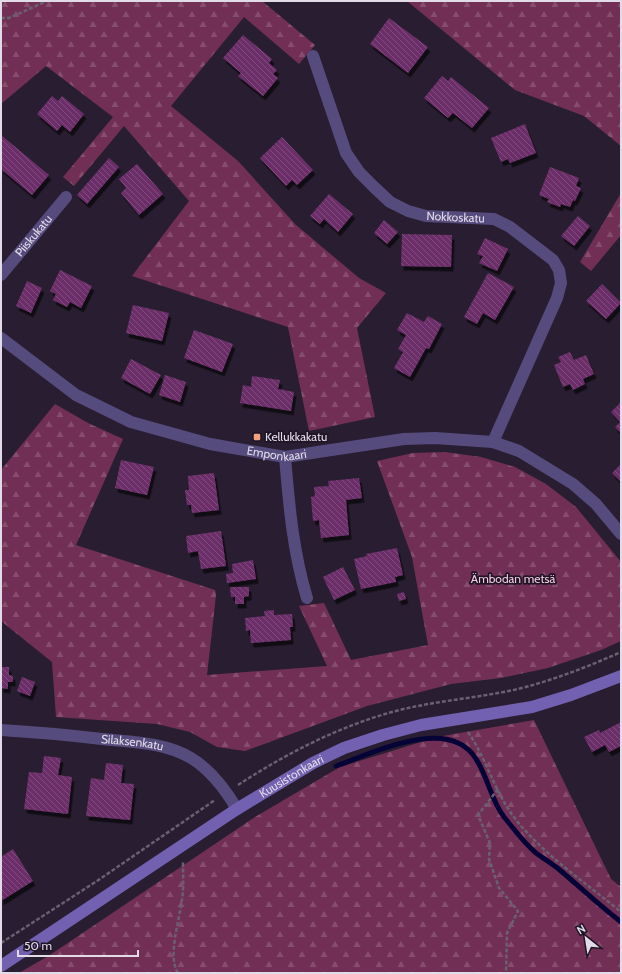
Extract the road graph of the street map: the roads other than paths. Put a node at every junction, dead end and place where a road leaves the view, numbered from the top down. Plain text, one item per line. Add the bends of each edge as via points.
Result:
1 (313, 56) dead end
2 (66, 197) dead end
3 (1, 275) edge
4 (1, 338) edge
5 (492, 442) junction
6 (285, 457) junction
7 (621, 534) edge
8 (307, 598) dead end
9 (621, 676) edge
10 (1, 730) edge
11 (237, 809) junction
12 (1, 966) edge

1 - 5 street, Nokkoskatu via 346,153 359,172 390,202 426,216 494,219 510,227 553,260 559,270 561,283 557,298
2 - 3 street, Piiskukatu
4 - 6 street, Emponkaari via 76,395 131,422 210,444
5 - 6 street, Emponkaari via 442,438 404,439
5 - 7 street, Emponkaari via 519,451 573,484 596,504
6 - 8 street via 289,512
9 - 11 street, Kuusistonkaari via 571,695 532,706 421,725 344,748 313,763
10 - 11 street, Silaksenkatu via 58,734 169,748 190,757 208,770 227,792
11 - 12 street, Kuusistonkaari

